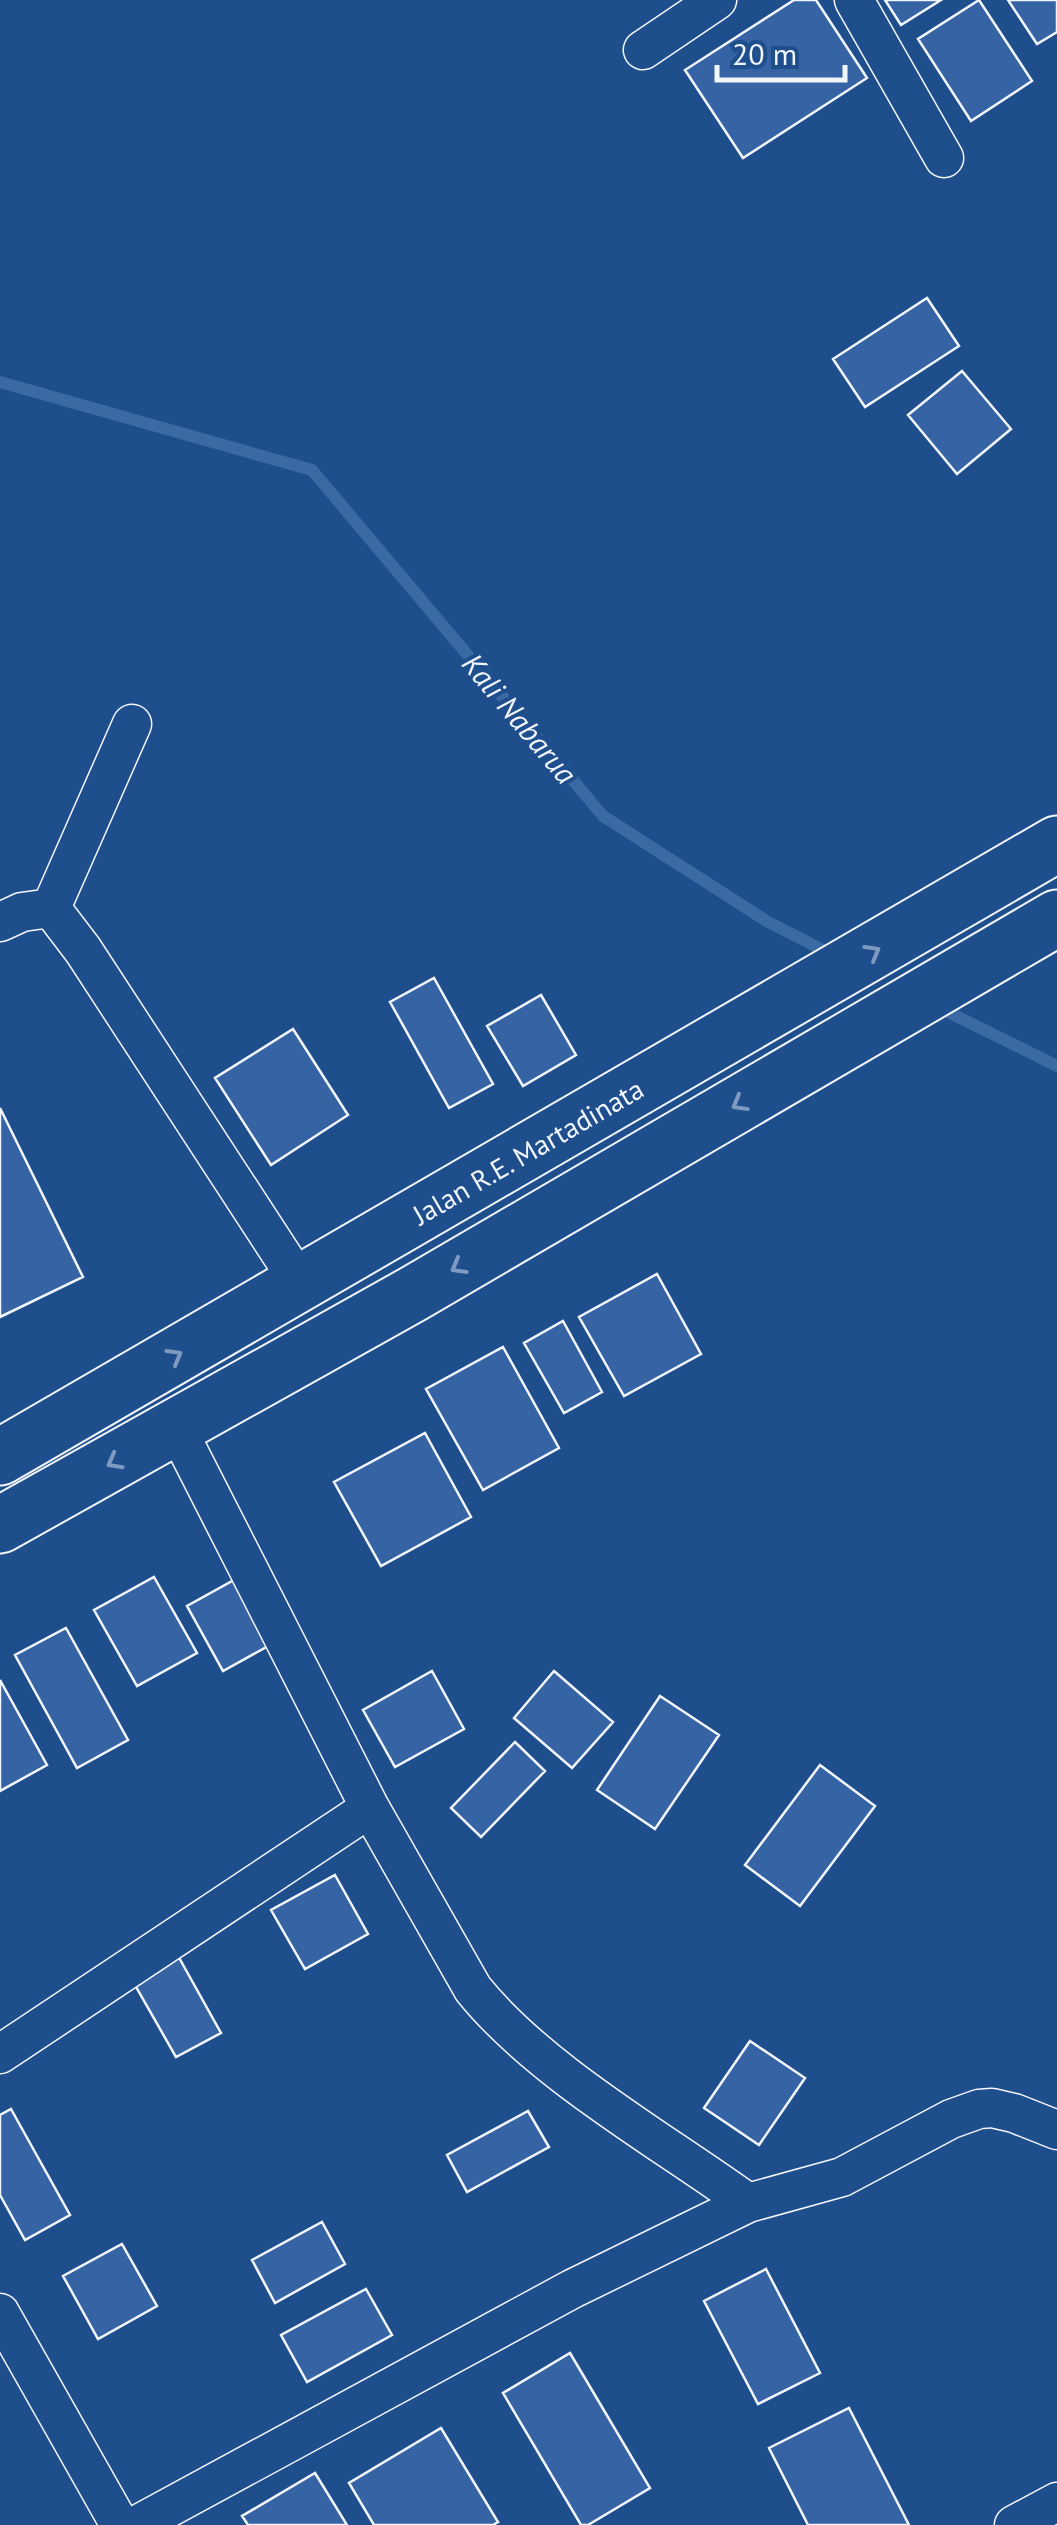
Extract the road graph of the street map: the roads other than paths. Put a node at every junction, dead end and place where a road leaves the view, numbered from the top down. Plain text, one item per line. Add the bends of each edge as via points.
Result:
1 (717, 0) edge
2 (854, 0) edge
3 (643, 50) dead end
4 (944, 158) dead end
5 (132, 724) dead end
6 (1057, 844) edge
7 (52, 908) junction
8 (1057, 918) edge
9 (0, 922) edge
10 (300, 1283) junction
11 (176, 1427) junction
12 (0, 1457) edge
13 (0, 1526) edge
14 (370, 1808) junction
15 (0, 2054) edge
16 (1057, 2130) edge
17 (748, 2203) junction
18 (0, 2313) edge
19 (1057, 2502) edge
20 (120, 2525) edge
21 (137, 2525) edge
22 (1014, 2525) edge

1 - 3 street
2 - 4 street
5 - 7 street
10 -> 6 highway, Jalan R.E. Martadinata
7 - 9 street
7 - 10 street
8 -> 11 highway
12 -> 10 highway, Jalan R.E. Martadinata
11 -> 13 highway
11 - 14 street
14 - 15 street
14 - 17 street via 490,2010 558,2069
16 - 17 street via 1014,2113 979,2109 842,2176
17 - 21 street via 572,2289
18 - 20 street
19 - 22 street

